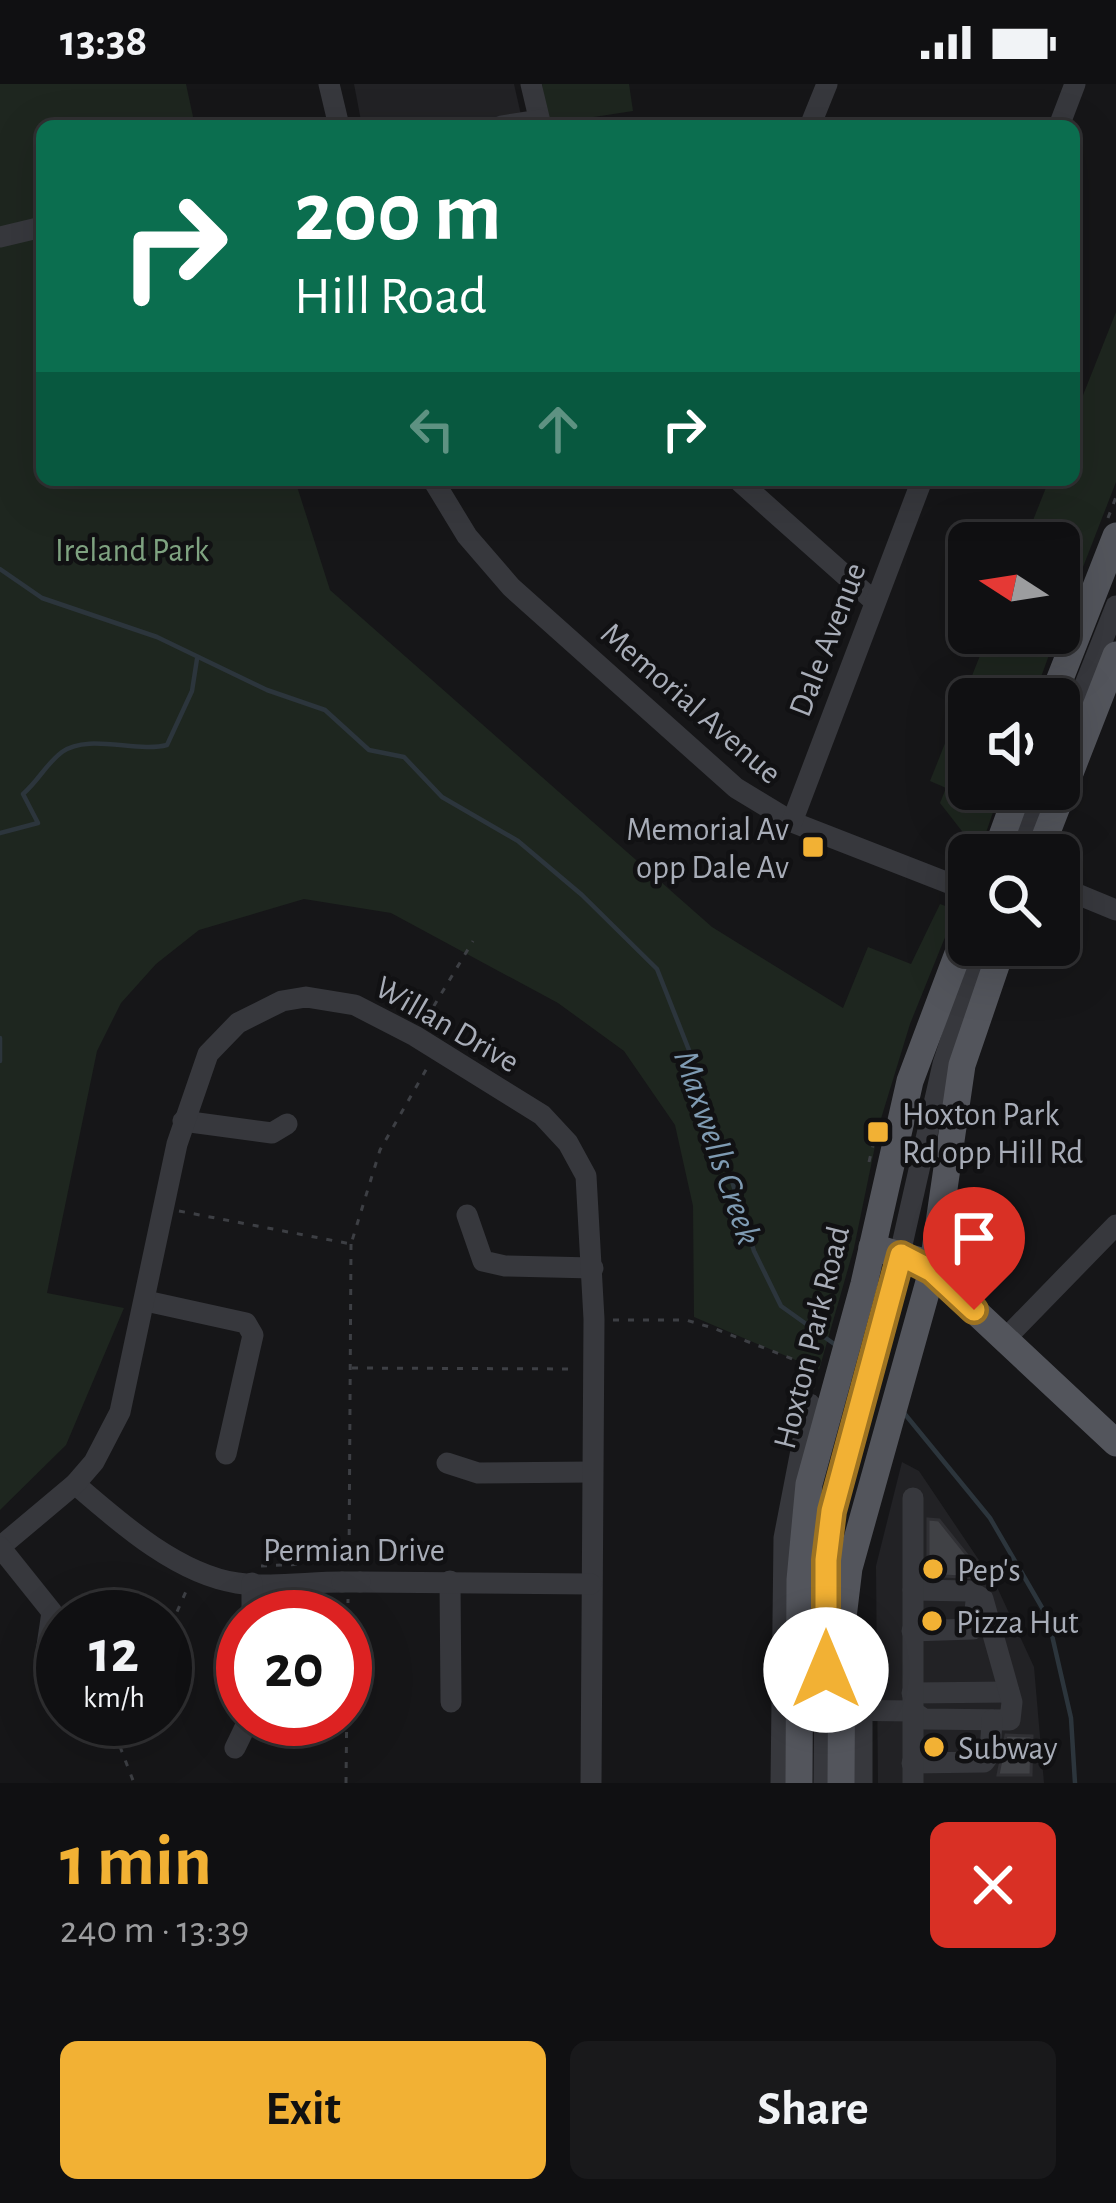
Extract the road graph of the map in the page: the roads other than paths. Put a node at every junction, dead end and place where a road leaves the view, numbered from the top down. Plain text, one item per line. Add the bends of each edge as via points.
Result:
1 (329, 84) edge
2 (531, 84) edge
3 (826, 84) edge
4 (1075, 84) edge
5 (338, 120) edge
6 (539, 120) edge
7 (812, 120) edge
8 (1061, 120) edge
9 (36, 228) edge
10 (0, 237) edge
11 (438, 486) edge
12 (745, 486) edge
13 (920, 486) edge
14 (1116, 536) edge
15 (875, 602) junction
16 (1116, 606) edge
17 (1116, 655) edge
18 (1060, 678) edge
19 (1080, 697) edge
20 (792, 822) junction
21 (1041, 834) edge
22 (948, 883) edge
23 (1080, 895) edge
24 (1116, 910) edge
25 (953, 966) edge
26 (975, 966) edge
27 (996, 966) edge
28 (183, 1120) junction
29 (286, 1124) dead end
30 (466, 1215) dead end
31 (1116, 1225) edge
32 (872, 1246) junction
33 (901, 1255) junction
34 (592, 1268) junction
35 (932, 1271) junction
36 (146, 1301) junction
37 (974, 1310) junction
38 (916, 1324) junction
39 (1005, 1339) junction
40 (819, 1395) junction
41 (1116, 1443) edge
42 (226, 1454) dead end
43 (447, 1463) dead end
44 (592, 1472) junction
45 (75, 1484) junction
46 (913, 1498) dead end
47 (0, 1547) edge
48 (257, 1574) junction
49 (450, 1581) junction
50 (591, 1584) junction
51 (256, 1590) edge
52 (913, 1590) junction
53 (36, 1592) edge
54 (976, 1595) junction
55 (912, 1630) junction
56 (1009, 1692) junction
57 (451, 1702) dead end
58 (912, 1702) junction
59 (832, 1710) junction
60 (992, 1720) junction
61 (912, 1773) edge
62 (591, 1783) edge
63 (781, 1783) edge
64 (799, 1783) edge
65 (824, 1783) edge
66 (841, 1783) edge
67 (862, 1783) edge

1 - 5 street
2 - 6 street
3 - 7 street
4 - 8 street
9 - 10 street
11 - 20 street, Memorial Avenue via 511,587 736,788
12 - 15 street
13 - 15 street, Dale Avenue
14 - 18 main road
15 - 20 street, Dale Avenue
16 - 19 street
17 - 21 main road
20 - 22 street, Memorial Avenue
23 - 24 street
25 - 32 main road, Hoxton Park Road via 910,1081
26 - 33 street via 943,1064
27 - 35 main road, Hoxton Park Road via 962,1065
28 - 29 street via 272,1133
28 - 34 street, Willan Drive via 197,1074 221,1037 258,1010 305,998 355,1006 542,1115 586,1176
28 - 36 street, Willan Drive
30 - 34 street via 483,1261
31 - 39 street
32 - 33 main road
32 - 40 main road, Hoxton Park Road via 856,1310
33 - 35 main road
33 - 59 street via 832,1511
34 - 44 street, Willan Drive
35 - 37 main road
35 - 38 main road, Hoxton Park Road
36 - 42 street via 246,1323 253,1335
36 - 45 street, Willan Drive via 120,1412
37 - 38 main road via 939,1309
37 - 39 main road
38 - 59 main road, Hoxton Park Road via 849,1568
39 - 41 main road
40 - 59 main road, Hoxton Park Road via 803,1529
40 - 63 street via 784,1538
43 - 44 street via 478,1473
44 - 50 street, Willan Drive
45 - 47 street, Willan Drive
45 - 48 street, Permian Drive via 196,1568 235,1583
46 - 52 street
47 - 53 street
48 - 49 street, Permian Drive
48 - 51 street
49 - 50 street, Permian Drive
49 - 57 street
50 - 62 street, Willan Drive
52 - 54 street
52 - 55 street
54 - 55 street via 973,1629
54 - 56 street
55 - 58 street
56 - 58 street
56 - 60 street via 1010,1720
58 - 59 street
58 - 60 street via 924,1718
58 - 61 street
59 - 64 main road, Hoxton Park Road
59 - 65 street
59 - 66 main road, Hoxton Park Road
59 - 67 street
60 - 61 street via 984,1762

